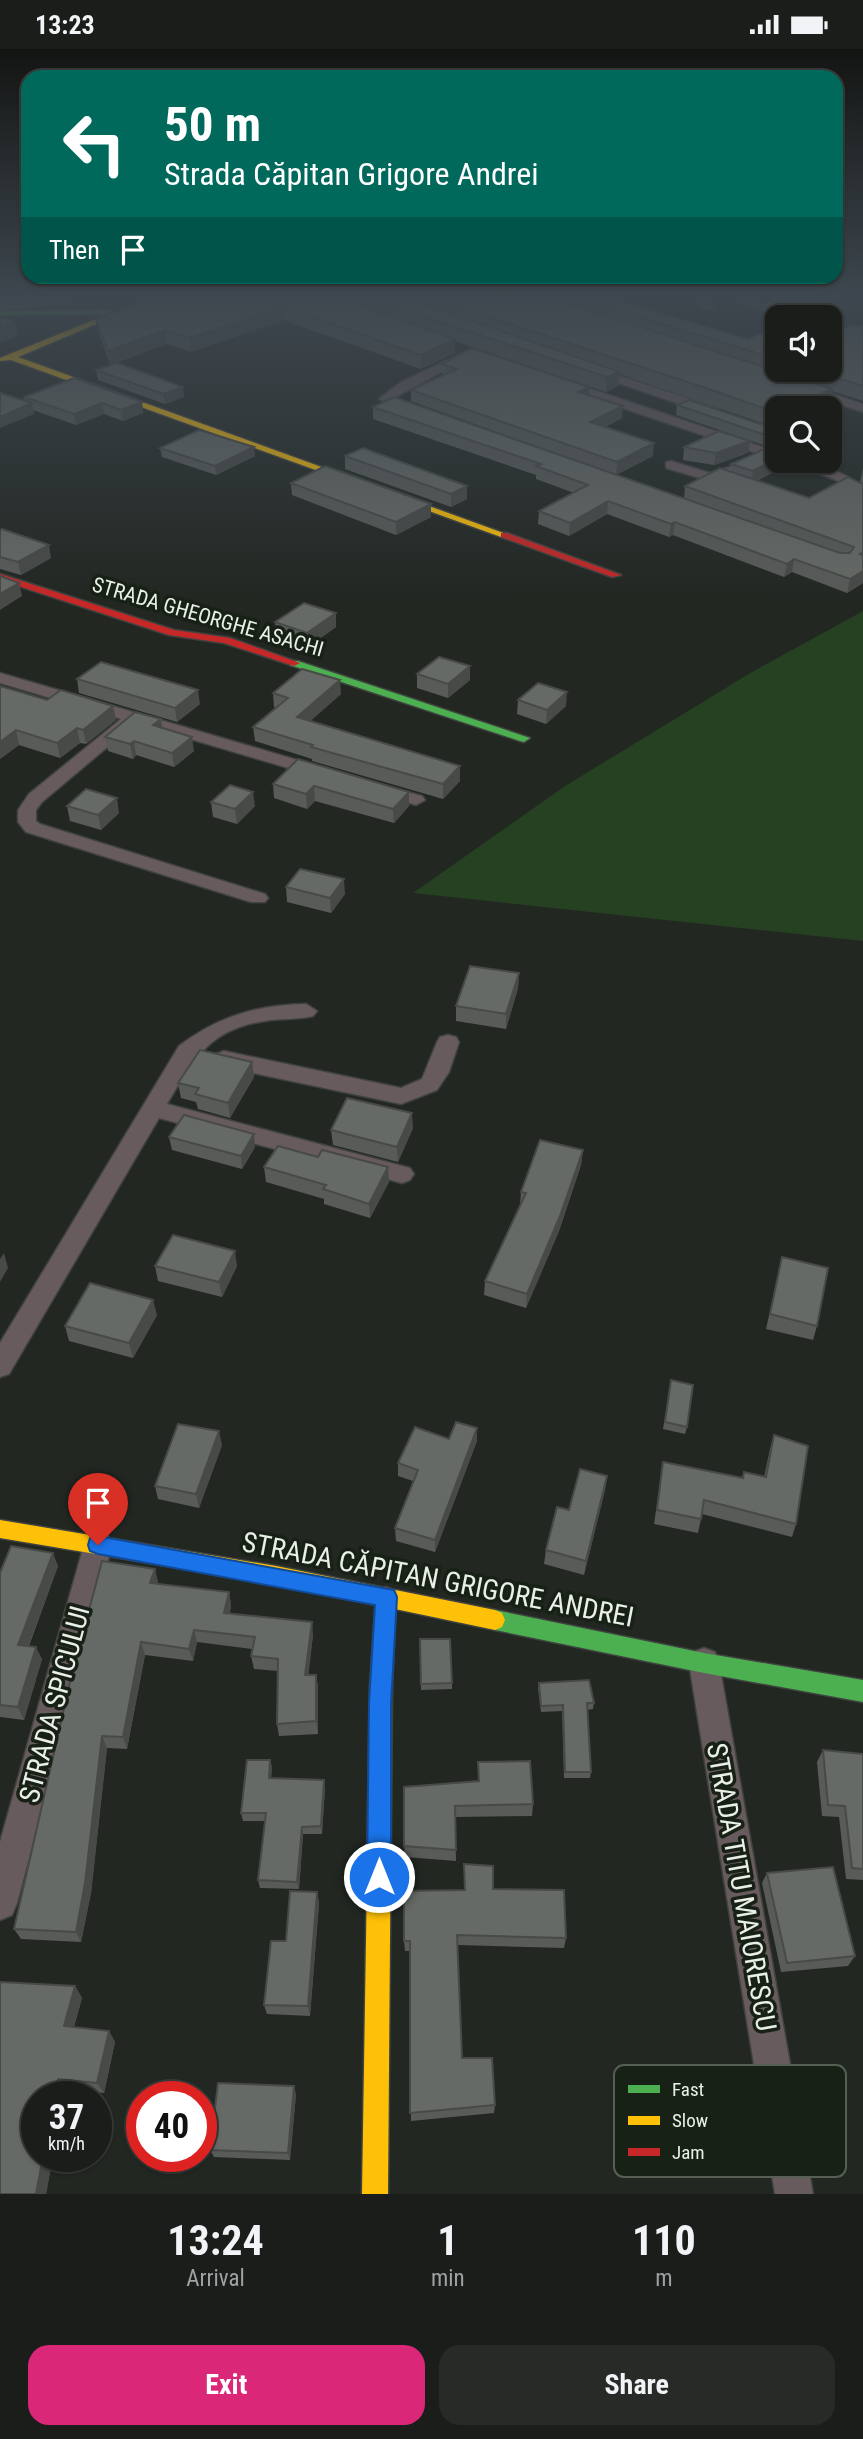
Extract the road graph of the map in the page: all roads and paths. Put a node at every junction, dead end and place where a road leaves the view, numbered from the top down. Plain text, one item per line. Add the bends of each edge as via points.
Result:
1 (116, 398) edge
2 (386, 398) edge
3 (605, 398) edge
4 (674, 398) edge
5 (833, 398) edge
6 (863, 408) edge
7 (724, 415) edge
8 (432, 417) edge
9 (765, 452) edge
10 (765, 457) edge
11 (671, 465) dead end
12 (829, 473) edge
13 (863, 493) edge
14 (616, 575) dead end
15 (0, 577) edge
16 (0, 678) edge
17 (134, 717) junction
18 (524, 738) dead end
19 (339, 778) edge
20 (365, 785) edge
21 (416, 800) dead end
22 (258, 898) dead end
23 (306, 1011) dead end
24 (448, 1042) dead end
25 (187, 1051) junction
26 (152, 1108) junction
27 (402, 1174) dead end
28 (0, 1366) edge
29 (0, 1529) edge
30 (98, 1545) junction
31 (386, 1597) junction
32 (704, 1663) junction
33 (863, 1691) edge
34 (0, 1903) edge
35 (772, 2065) edge
36 (375, 2194) edge

1 - 14 street
2 - 8 street
3 - 9 street
4 - 7 street
5 - 6 street
10 - 11 street via 716,477
12 - 13 street
15 - 18 street, STRADA GHEORGHE ASACHI via 173,633 235,643
16 - 17 street
17 - 19 street
17 - 22 street via 35,798 27,810 27,822 33,828
20 - 21 street
23 - 25 street via 240,1017
24 - 25 street via 432,1085 422,1093 401,1096
25 - 26 street
26 - 27 street
26 - 28 street
29 - 30 street, STRADA CĂPITAN GRIGORE ANDREI
30 - 31 street, STRADA CĂPITAN GRIGORE ANDREI
30 - 34 street, STRADA SPICULUI
31 - 32 street, STRADA CĂPITAN GRIGORE ANDREI
31 - 36 street via 380,1704
32 - 33 street, STRADA CĂPITAN GRIGORE ANDREI
32 - 35 street, STRADA TITU MAIORESCU

